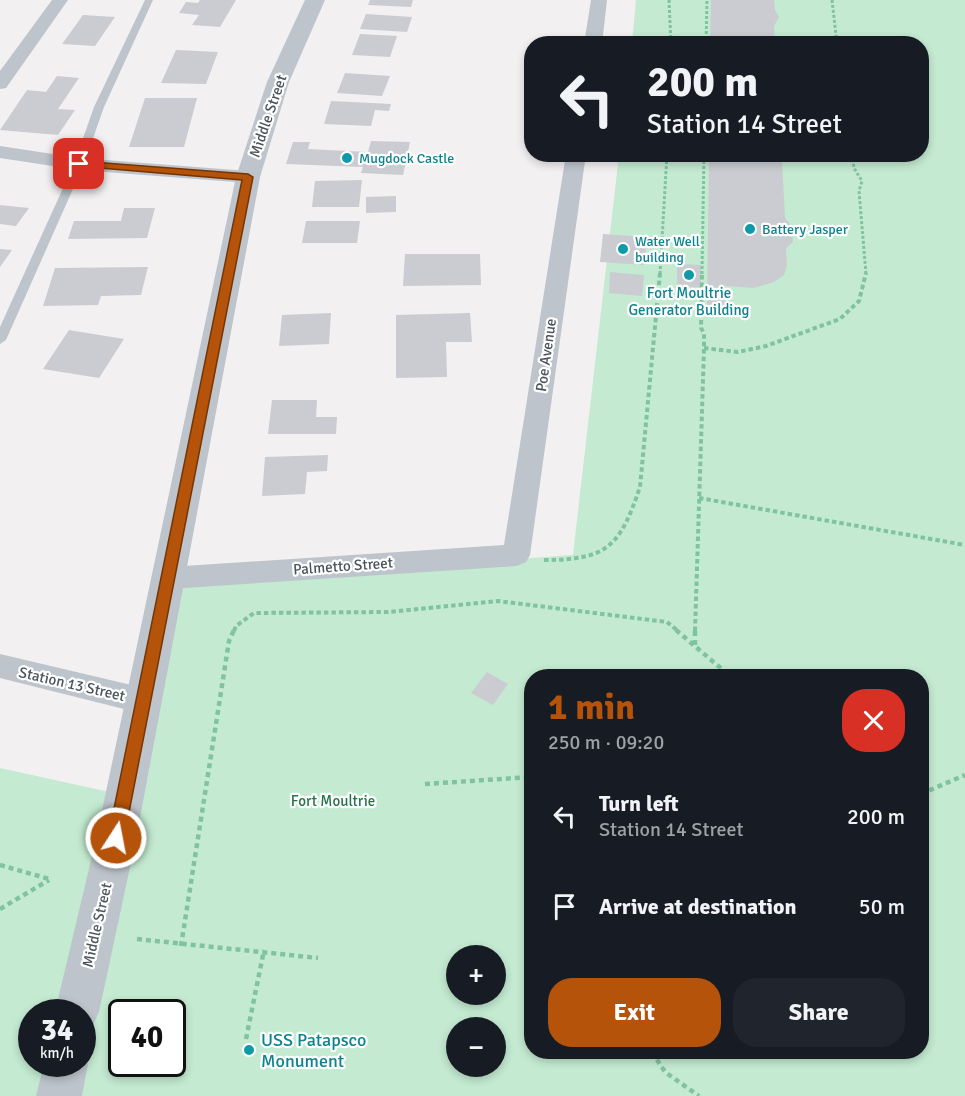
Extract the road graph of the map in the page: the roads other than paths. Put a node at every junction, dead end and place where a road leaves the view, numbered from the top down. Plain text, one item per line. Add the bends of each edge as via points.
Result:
1 (60, 0) edge
2 (149, 0) edge
3 (315, 0) edge
4 (599, 0) edge
5 (594, 36) edge
6 (0, 84) edge
7 (0, 152) edge
8 (575, 162) edge
9 (79, 164) junction
10 (248, 177) junction
11 (0, 340) edge
12 (516, 555) joint
13 (169, 578) junction
14 (0, 666) edge
15 (144, 701) junction
16 (80, 999) edge
17 (63, 1077) edge
18 (59, 1096) edge

1 - 6 street
2 - 9 lane via 99,107
3 - 10 street, Middle Street via 278,82
4 - 5 street
7 - 9 street
8 - 12 street, Poe Avenue
9 - 10 street
9 - 11 lane
10 - 13 street, Middle Street
12 - 13 street, Palmetto Street
13 - 15 street, Middle Street
14 - 15 street, Station 13 Street
15 - 16 street, Middle Street
17 - 18 street

